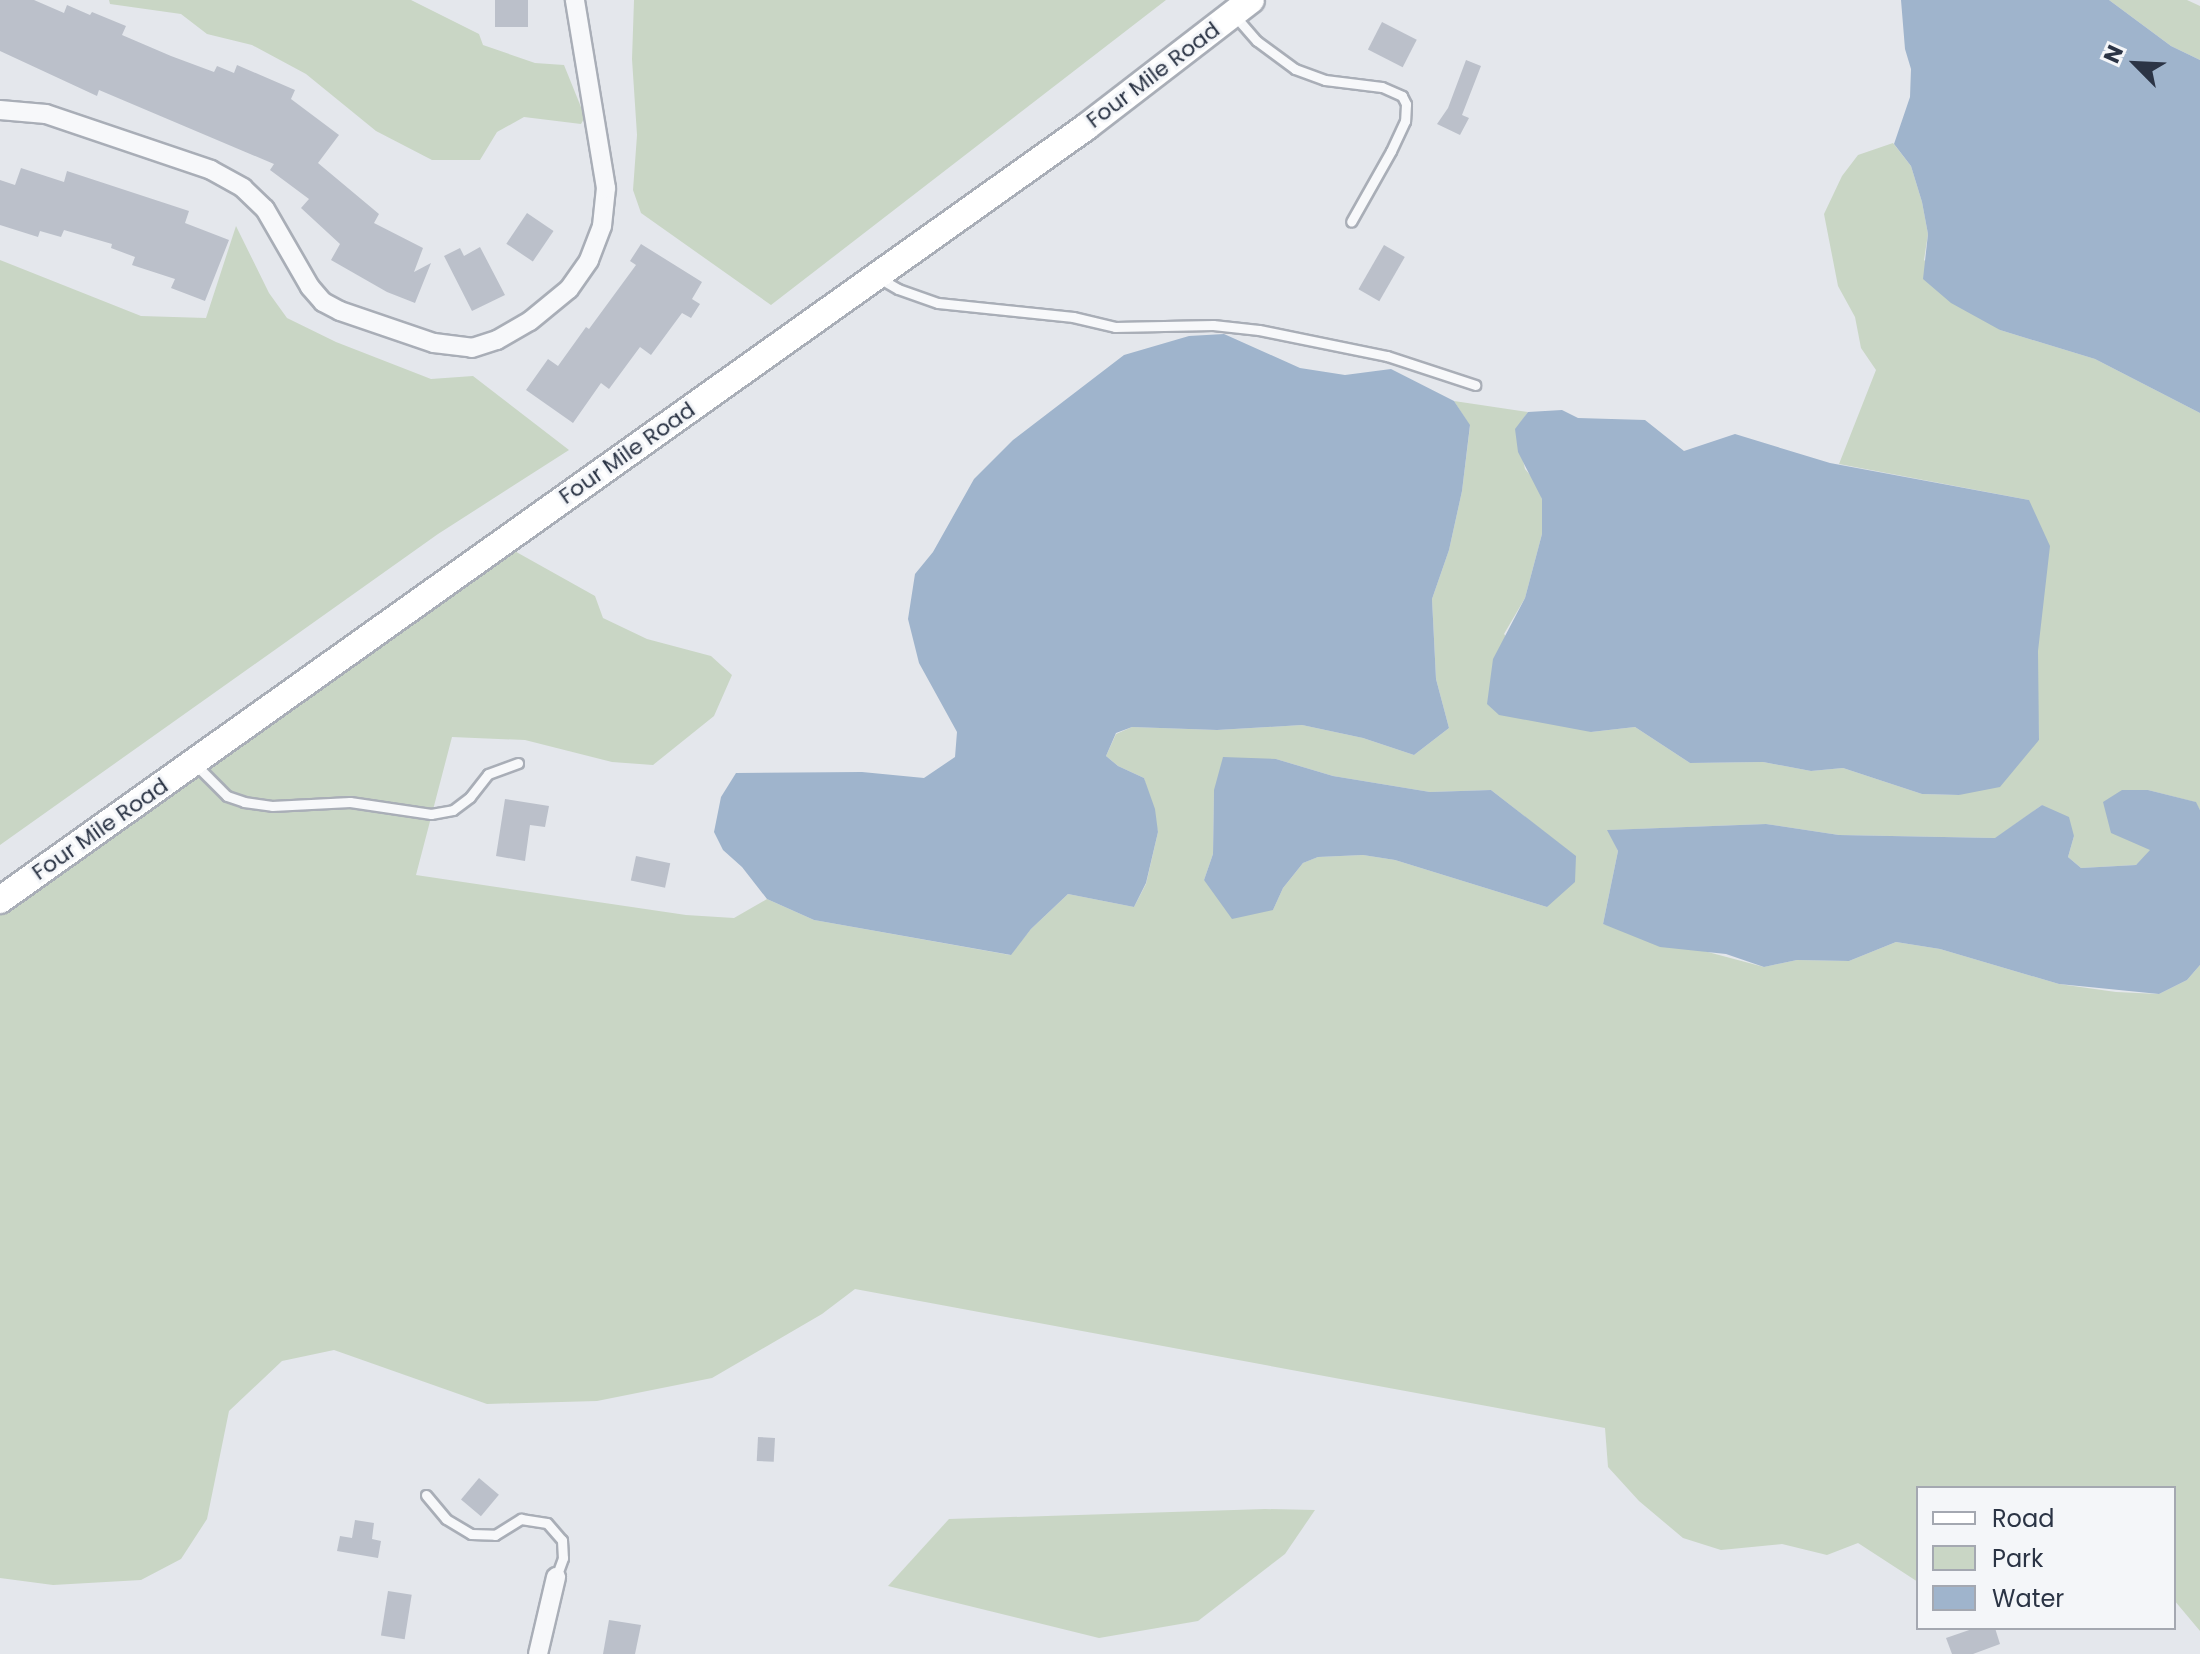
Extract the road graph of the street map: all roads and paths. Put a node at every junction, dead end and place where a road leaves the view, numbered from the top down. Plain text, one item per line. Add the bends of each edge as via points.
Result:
1 (575, 0) edge
2 (1242, 7) edge
3 (0, 110) edge
4 (1351, 222) dead end
5 (876, 276) junction
6 (1475, 385) dead end
7 (194, 762) junction
8 (518, 763) dead end
9 (0, 900) edge
10 (426, 1495) dead end
11 (556, 1577) joint
12 (538, 1654) edge

1 - 3 street via 606,188 602,226 589,260 569,289 530,321 472,348 434,343 323,302 265,209 243,188 211,170 46,114
2 - 4 lane via 1257,41 1295,69 1402,96 1405,121
2 - 5 main road, Four Mile Road via 1086,127
5 - 6 lane via 938,303 1073,317 1115,327 1213,325 1259,330 1387,356
5 - 7 main road, Four Mile Road
7 - 8 lane via 227,796 244,802 350,802 431,814 453,810 488,774
7 - 9 main road, Four Mile Road
10 - 11 lane via 446,1519 471,1534 495,1535 521,1519 547,1523 562,1540
11 - 12 street

